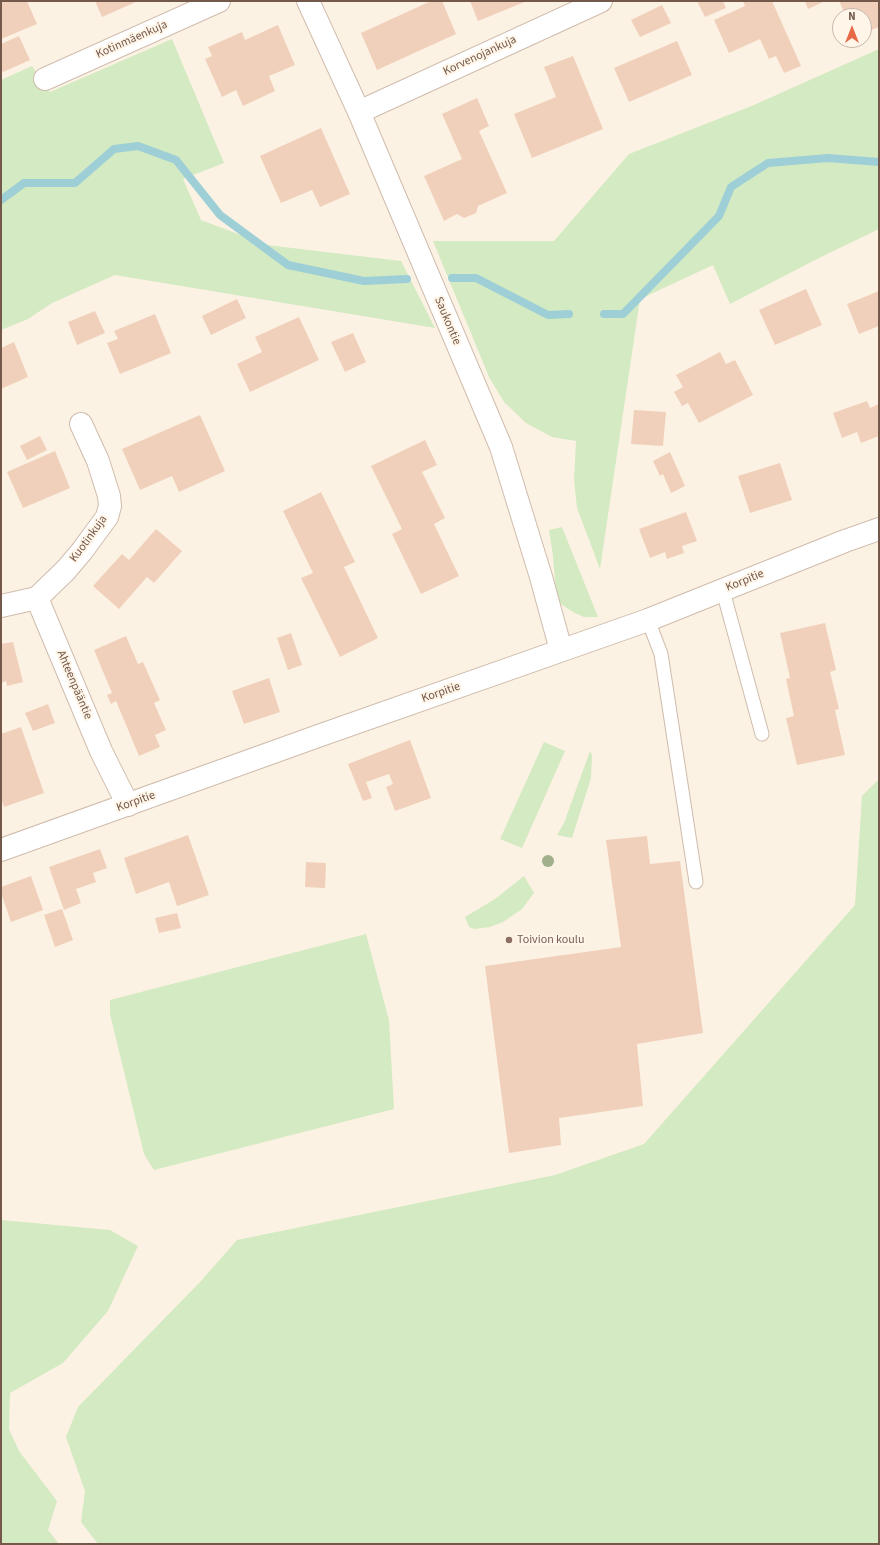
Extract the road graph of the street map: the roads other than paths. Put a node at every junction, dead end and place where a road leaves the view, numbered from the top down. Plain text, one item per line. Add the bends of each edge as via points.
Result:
1 (219, 1) edge
2 (308, 1) edge
3 (601, 1) edge
4 (45, 79) dead end
5 (358, 112) junction
6 (81, 424) dead end
7 (879, 530) edge
8 (723, 591) junction
9 (37, 598) junction
10 (1, 606) edge
11 (648, 620) junction
12 (561, 650) junction
13 (762, 734) dead end
14 (128, 805) junction
15 (1, 850) edge
16 (696, 882) dead end

1 - 4 street, Kotinmäenkuja
2 - 5 street, Saukontie
3 - 5 street, Korvenojankuja
5 - 12 street, Saukontie via 501,447
6 - 9 street, Kuotinkuja via 98,461 110,506 107,517 82,551
7 - 8 street, Korpitie via 845,541
8 - 11 street, Korpitie
8 - 13 lane
9 - 10 street
9 - 14 street, Ahteenpääntie via 101,751
11 - 12 street, Korpitie
11 - 16 lane via 661,654
12 - 14 street, Korpitie
14 - 15 street, Korpitie

